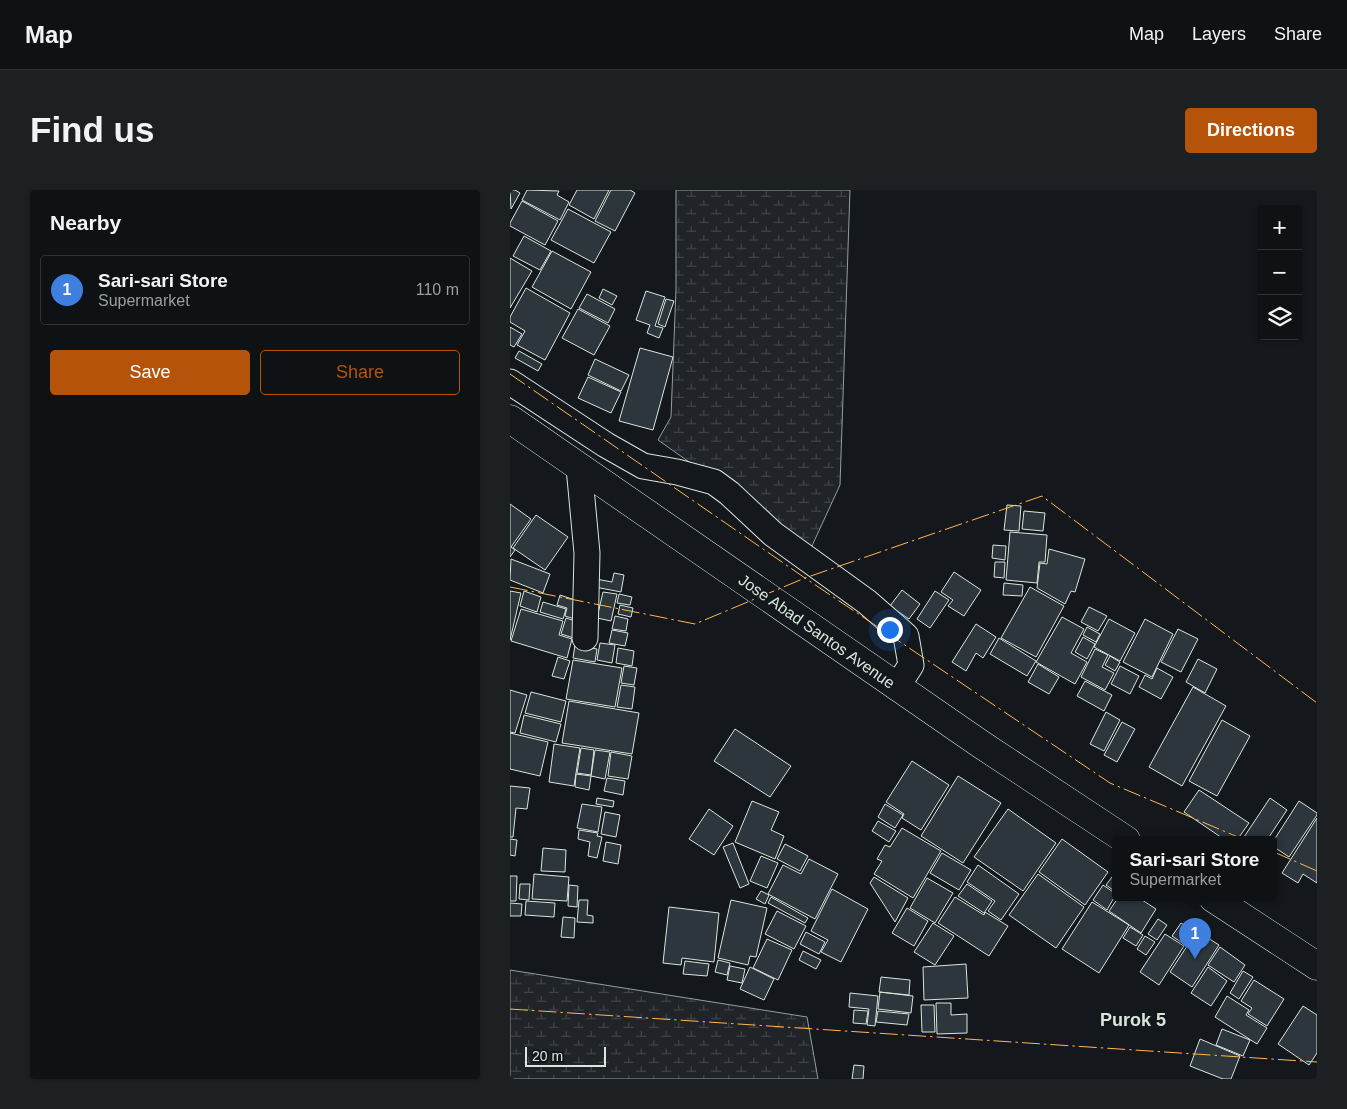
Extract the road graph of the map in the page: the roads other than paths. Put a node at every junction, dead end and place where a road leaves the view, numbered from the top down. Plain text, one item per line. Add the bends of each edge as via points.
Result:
1 (510, 382) edge
2 (510, 419) edge
3 (579, 467) junction
4 (585, 638) dead end
5 (897, 687) junction
6 (1120, 836) edge
7 (1219, 901) edge
8 (1317, 966) edge

1 - 5 street via 643,466 714,482 729,493 774,534 867,602 906,636 910,665
2 - 3 highway, Jose Abad Santos Avenue
3 - 4 street via 587,552
3 - 5 highway, Jose Abad Santos Avenue
5 - 6 highway, Jose Abad Santos Avenue
7 - 8 highway

